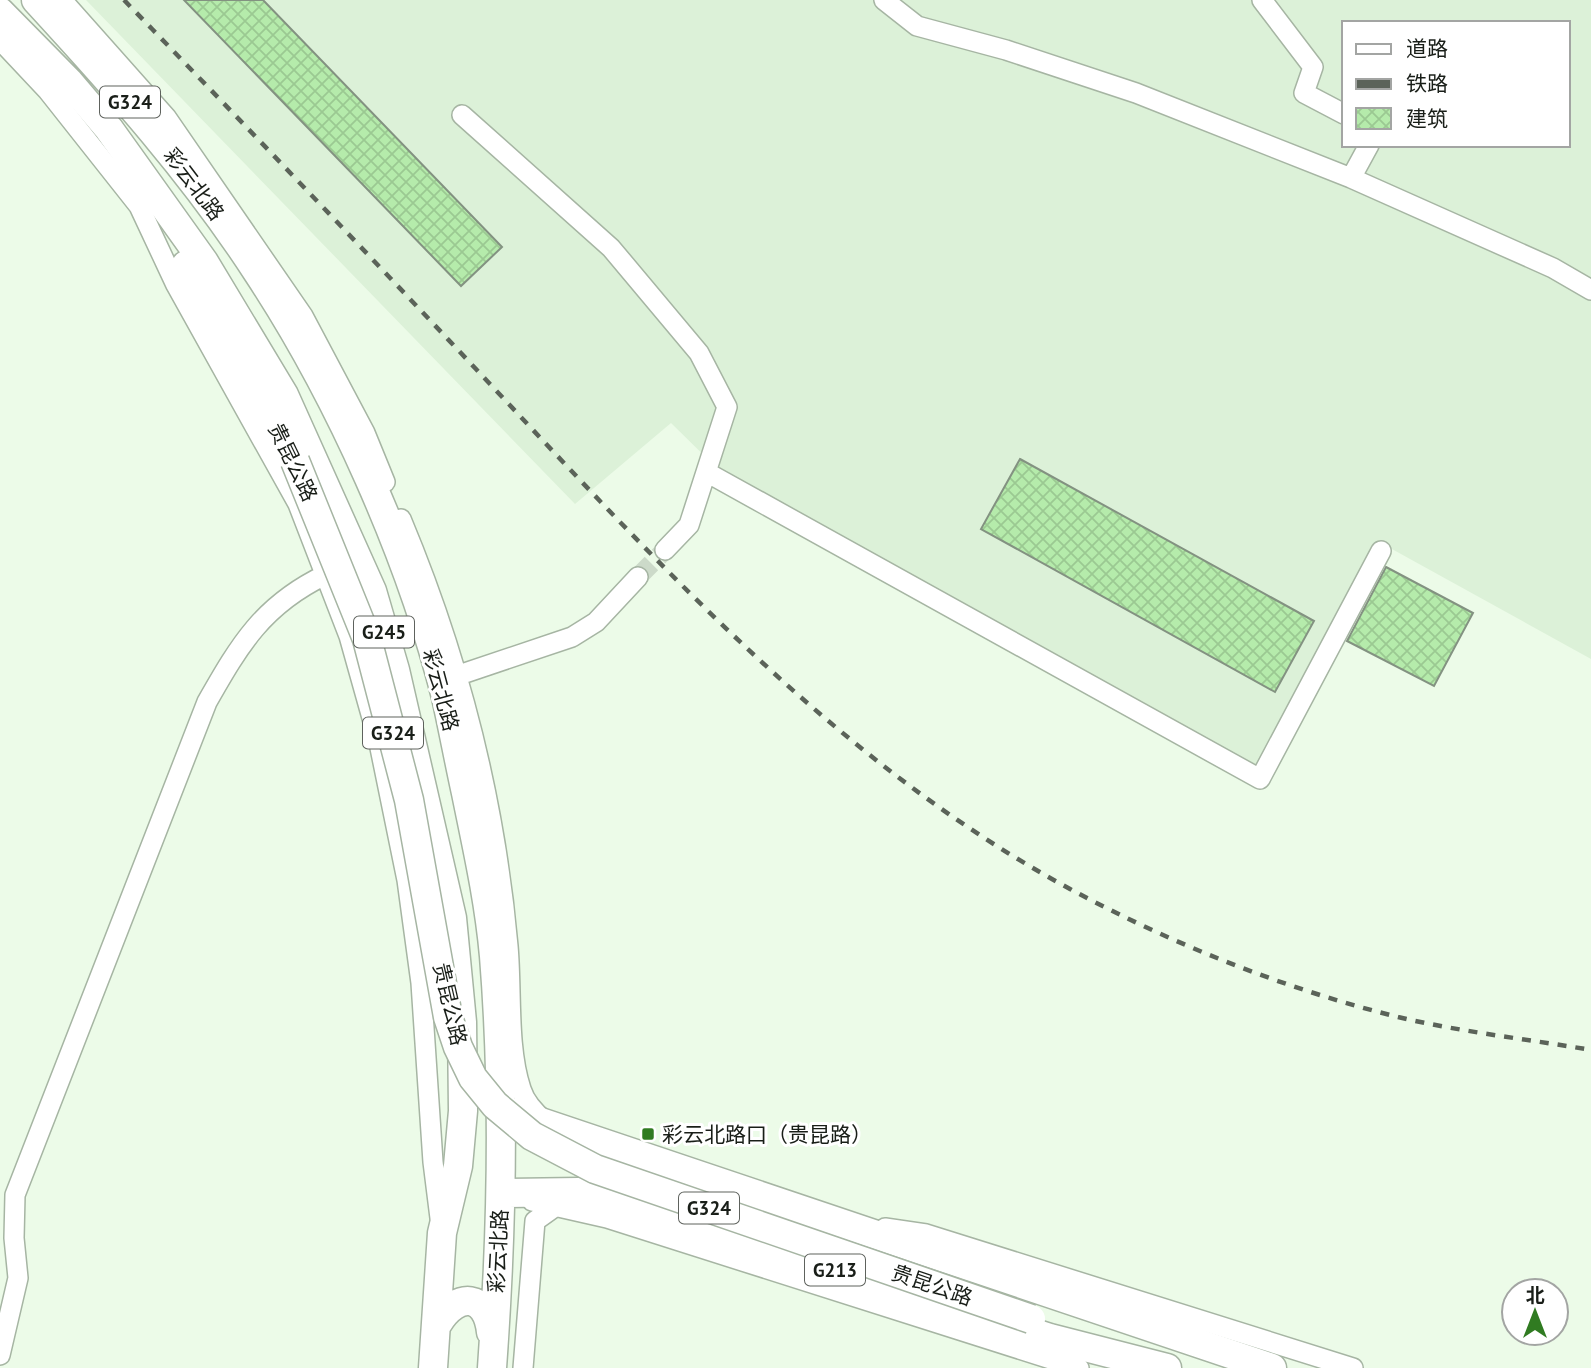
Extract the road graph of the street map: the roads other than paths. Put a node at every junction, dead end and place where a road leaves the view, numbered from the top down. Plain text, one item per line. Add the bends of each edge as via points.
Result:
1 (36, 0) edge
2 (62, 0) edge
3 (884, 0) edge
4 (1262, 0) edge
5 (0, 12) edge
6 (3, 44) edge
7 (55, 68) junction
8 (1342, 113) edge
9 (462, 115) dead end
10 (1368, 147) edge
11 (1351, 178) junction
12 (159, 201) junction
13 (223, 210) junction
14 (1591, 289) edge
15 (282, 298) junction
16 (708, 473) junction
17 (665, 550) tunnel mouth
18 (1381, 551) dead end
19 (325, 575) junction
20 (638, 577) tunnel mouth
21 (456, 676) junction
22 (517, 1073) junction
23 (502, 1108) junction
24 (551, 1127) junction
25 (604, 1145) junction
26 (501, 1193) junction
27 (567, 1199) junction
28 (829, 1219) junction
29 (443, 1233) junction
30 (438, 1323) junction
31 (0, 1356) edge
32 (492, 1359) edge
33 (433, 1368) edge
34 (523, 1368) edge
35 (1079, 1368) edge
36 (1167, 1368) edge
37 (1191, 1368) edge
38 (1272, 1368) edge
39 (1353, 1368) edge

1 - 13 highway, 彩云北路 / G324
2 - 13 street via 166,117
3 - 11 street via 916,26 1136,93
4 - 8 street via 1314,67 1304,93
5 - 7 highway, 彩云北路 / G324
6 - 7 highway
6 - 19 street via 57,102 139,206 176,285 298,504
7 - 12 highway, 彩云北路 / G324 via 109,129
9 - 16 street via 611,248 699,353 727,407
10 - 11 street
11 - 14 street
12 - 29 highway, 彩云北路 / G245 via 204,262 284,395 372,592 452,918 462,1022 463,1111 458,1166
12 - 37 highway, 贵昆公路 / G324, bridge via 193,282 295,461 368,639 424,871 448,1017 473,1078 495,1105 532,1136 595,1168 1031,1319
13 - 15 highway, 彩云北路 / G324
13 - 15 highway
15 - 21 street via 365,433 418,560
15 - 23 highway, 彩云北路 / G324 via 378,503 416,600 445,697 484,880
16 - 17 street via 689,525
16 - 18 street via 1260,779
19 - 29 street via 349,636 398,828 421,984 433,1162
19 - 31 street via 270,611 241,642 207,702 15,1195 18,1278
20 - 21 street via 596,621 572,637
21 - 22 street via 496,838
22 - 23 highway
22 - 24 street via 526,1101
23 - 24 highway, 贵昆公路 / G213
23 - 26 highway, 彩云北路
24 - 25 highway, 贵昆公路 / G213
25 - 27 highway via 582,1151 572,1161
25 - 28 highway, 贵昆公路 / G213
26 - 27 highway, G213
26 - 32 highway, 彩云北路
27 - 34 street via 534,1221
27 - 35 street via 607,1218
27 - 36 highway, G213
28 - 38 highway, 贵昆公路 / G213
28 - 39 street via 926,1234
29 - 30 highway, 彩云北路
30 - 32 highway via 454,1304 468,1301 480,1305 489,1314
30 - 33 highway, 彩云北路

